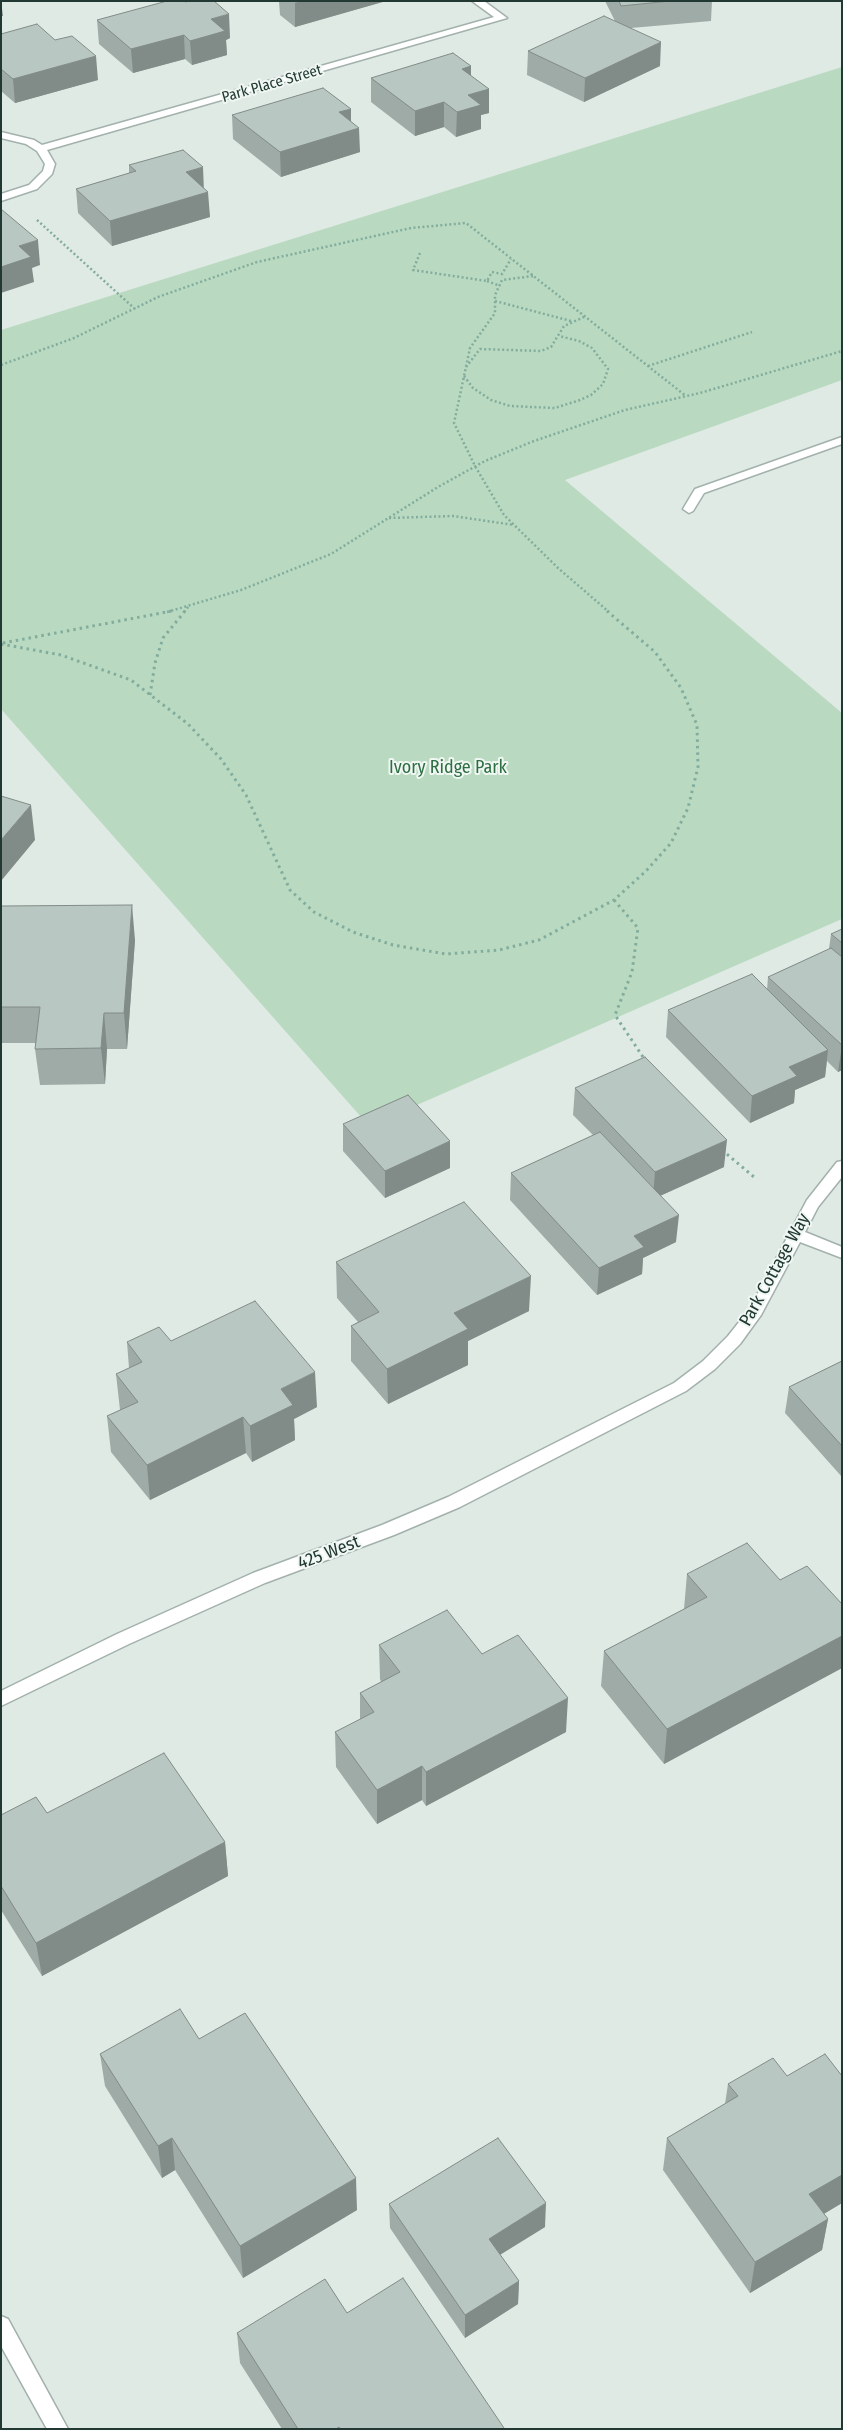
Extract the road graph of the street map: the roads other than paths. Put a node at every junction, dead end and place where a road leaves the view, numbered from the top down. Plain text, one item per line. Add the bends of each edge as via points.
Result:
1 (477, 1) edge
2 (1, 136) edge
3 (42, 149) junction
4 (1, 198) edge
5 (842, 440) edge
6 (689, 509) dead end
7 (842, 1166) edge
8 (795, 1234) junction
9 (842, 1253) edge
10 (653, 1400) joint
11 (1, 1699) edge
12 (1, 2326) edge
13 (58, 2429) edge

1 - 3 street, Park Place Street via 502,18
2 - 3 street via 30,142
3 - 4 street via 50,164 42,180 21,192
5 - 6 street via 699,491
7 - 8 street, Park Cottage Way via 812,1204
8 - 9 street
8 - 10 street, Park Cottage Way via 756,1311 734,1340 709,1366 680,1387
10 - 11 street, 425 West via 454,1502 209,1600
12 - 13 street

